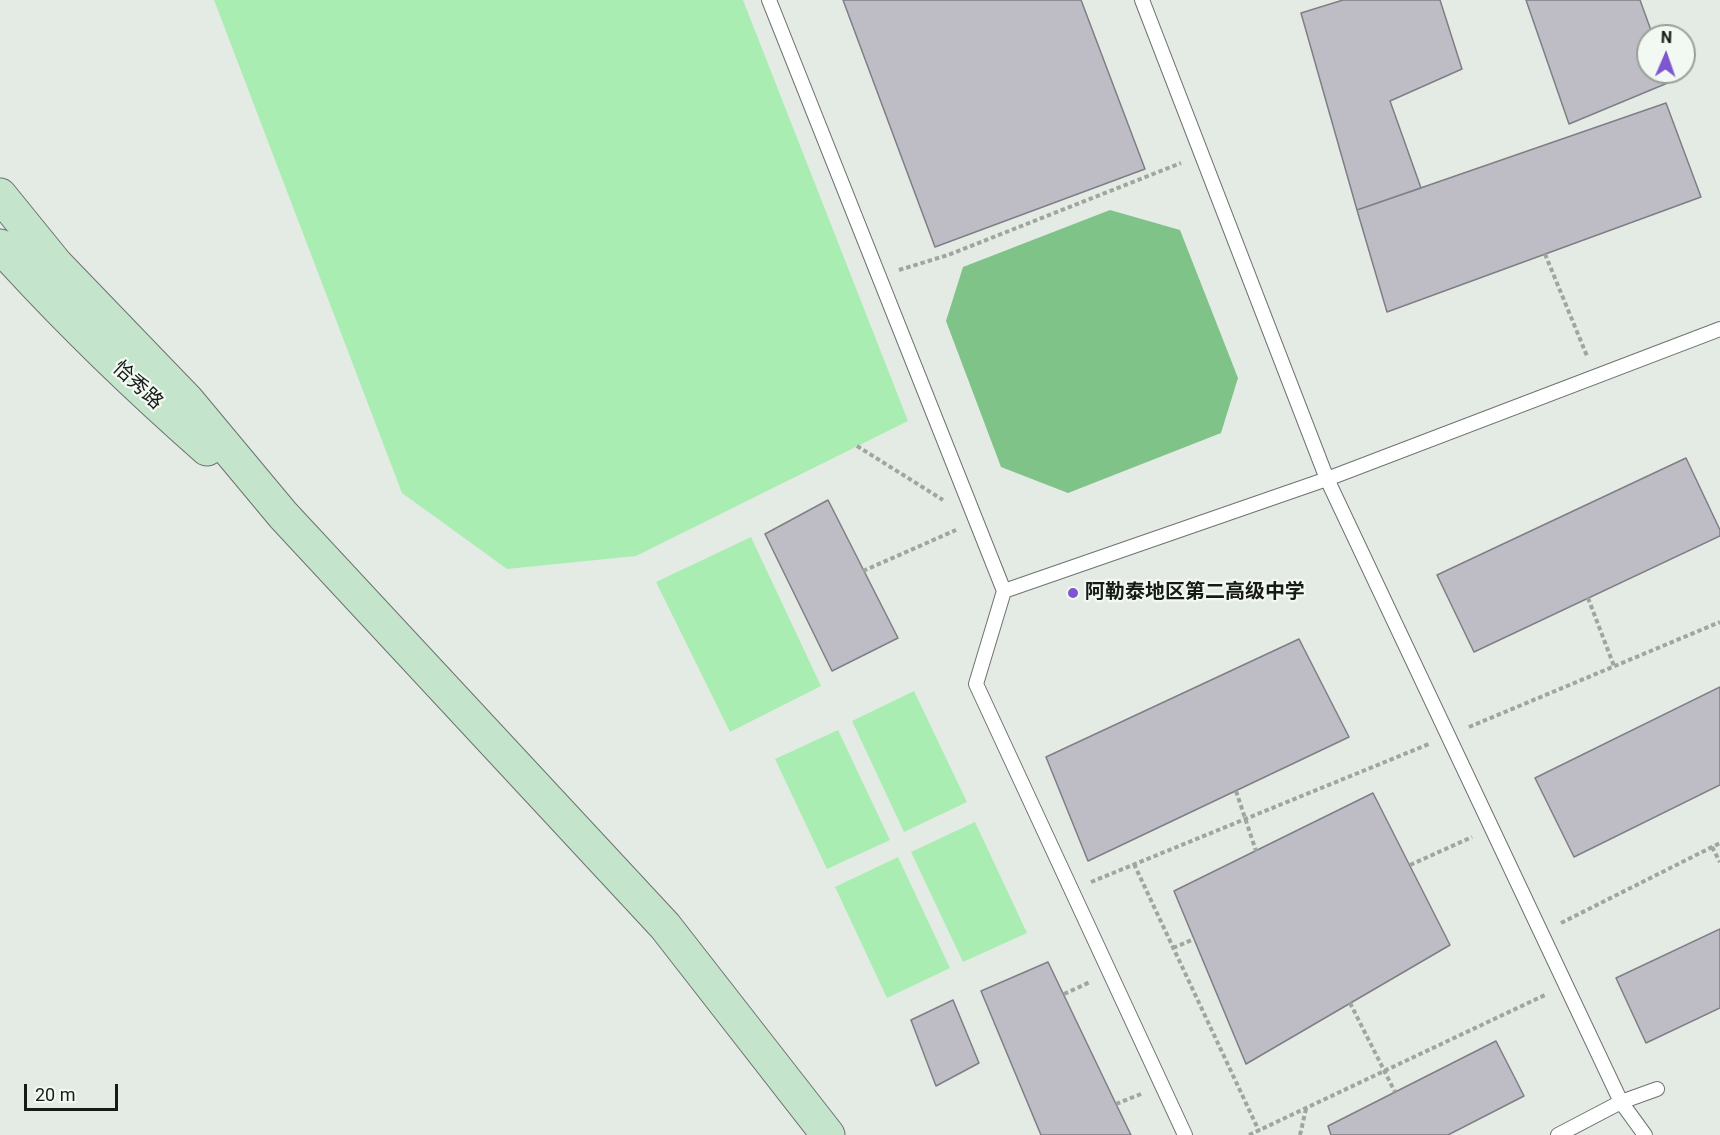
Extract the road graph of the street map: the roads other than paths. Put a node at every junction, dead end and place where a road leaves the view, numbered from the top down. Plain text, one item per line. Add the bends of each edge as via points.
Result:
1 (768, 0) edge
2 (1146, 1) edge
3 (0, 195) edge
4 (0, 246) edge
5 (1720, 329) edge
6 (1327, 479) junction
7 (283, 515) junction
8 (1004, 591) junction
9 (1657, 1089) dead end
10 (1621, 1102) junction
11 (828, 1135) edge
12 (1185, 1135) edge
13 (1558, 1135) edge
14 (1646, 1135) edge

1 - 8 lane
2 - 6 lane
3 - 7 main road via 56,264 188,401
4 - 7 main road, 恰秀路 via 136,386
5 - 6 lane
6 - 8 lane
6 - 10 lane
7 - 11 main road via 665,926
8 - 12 lane via 976,684
9 - 10 lane
10 - 13 lane
10 - 14 lane

